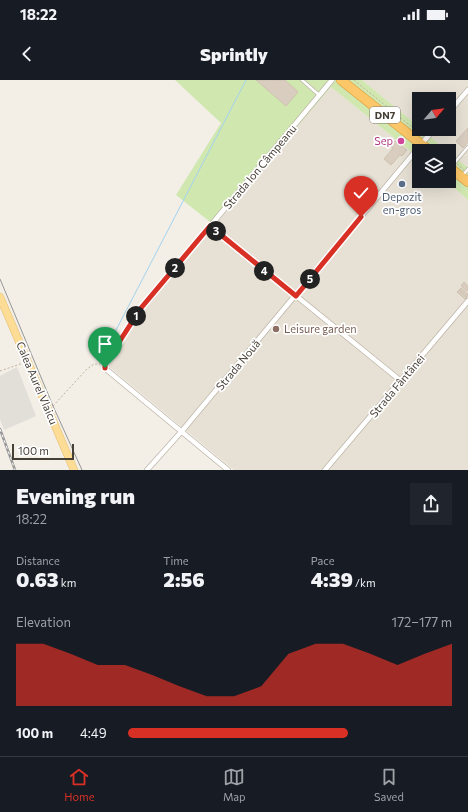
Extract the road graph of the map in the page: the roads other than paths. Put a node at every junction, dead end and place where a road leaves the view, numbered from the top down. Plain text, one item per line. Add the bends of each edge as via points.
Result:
1 (302, 80) edge
2 (332, 80) edge
3 (341, 80) edge
4 (468, 90) edge
5 (320, 95) junction
6 (456, 104) edge
7 (429, 136) edge
8 (424, 142) junction
9 (468, 147) edge
10 (456, 160) edge
11 (456, 169) edge
12 (466, 175) edge
13 (210, 226) junction
14 (296, 296) junction
15 (0, 297) edge
16 (468, 302) edge
17 (402, 381) junction
18 (182, 431) junction
19 (74, 470) edge
20 (147, 470) edge
21 (228, 470) edge
22 (325, 470) edge

1 - 5 lane
2 - 5 street, Strada Ion Câmpeanu
3 - 8 highway, DN7
4 - 6 street
5 - 13 street, Strada Ion Câmpeanu
7 - 8 street, Strada Nouă
8 - 14 street, Strada Nouă
9 - 10 lane
11 - 12 highway
13 - 14 street
13 - 18 street, Strada Ion Câmpeanu via 137,313 104,366
14 - 17 street
14 - 18 street, Strada Nouă
15 - 19 main road, Calea Aurel Vlaicu
16 - 17 street, Strada Fântânei
17 - 22 street, Strada Fântânei
18 - 20 street, Strada Nouă
18 - 21 street

